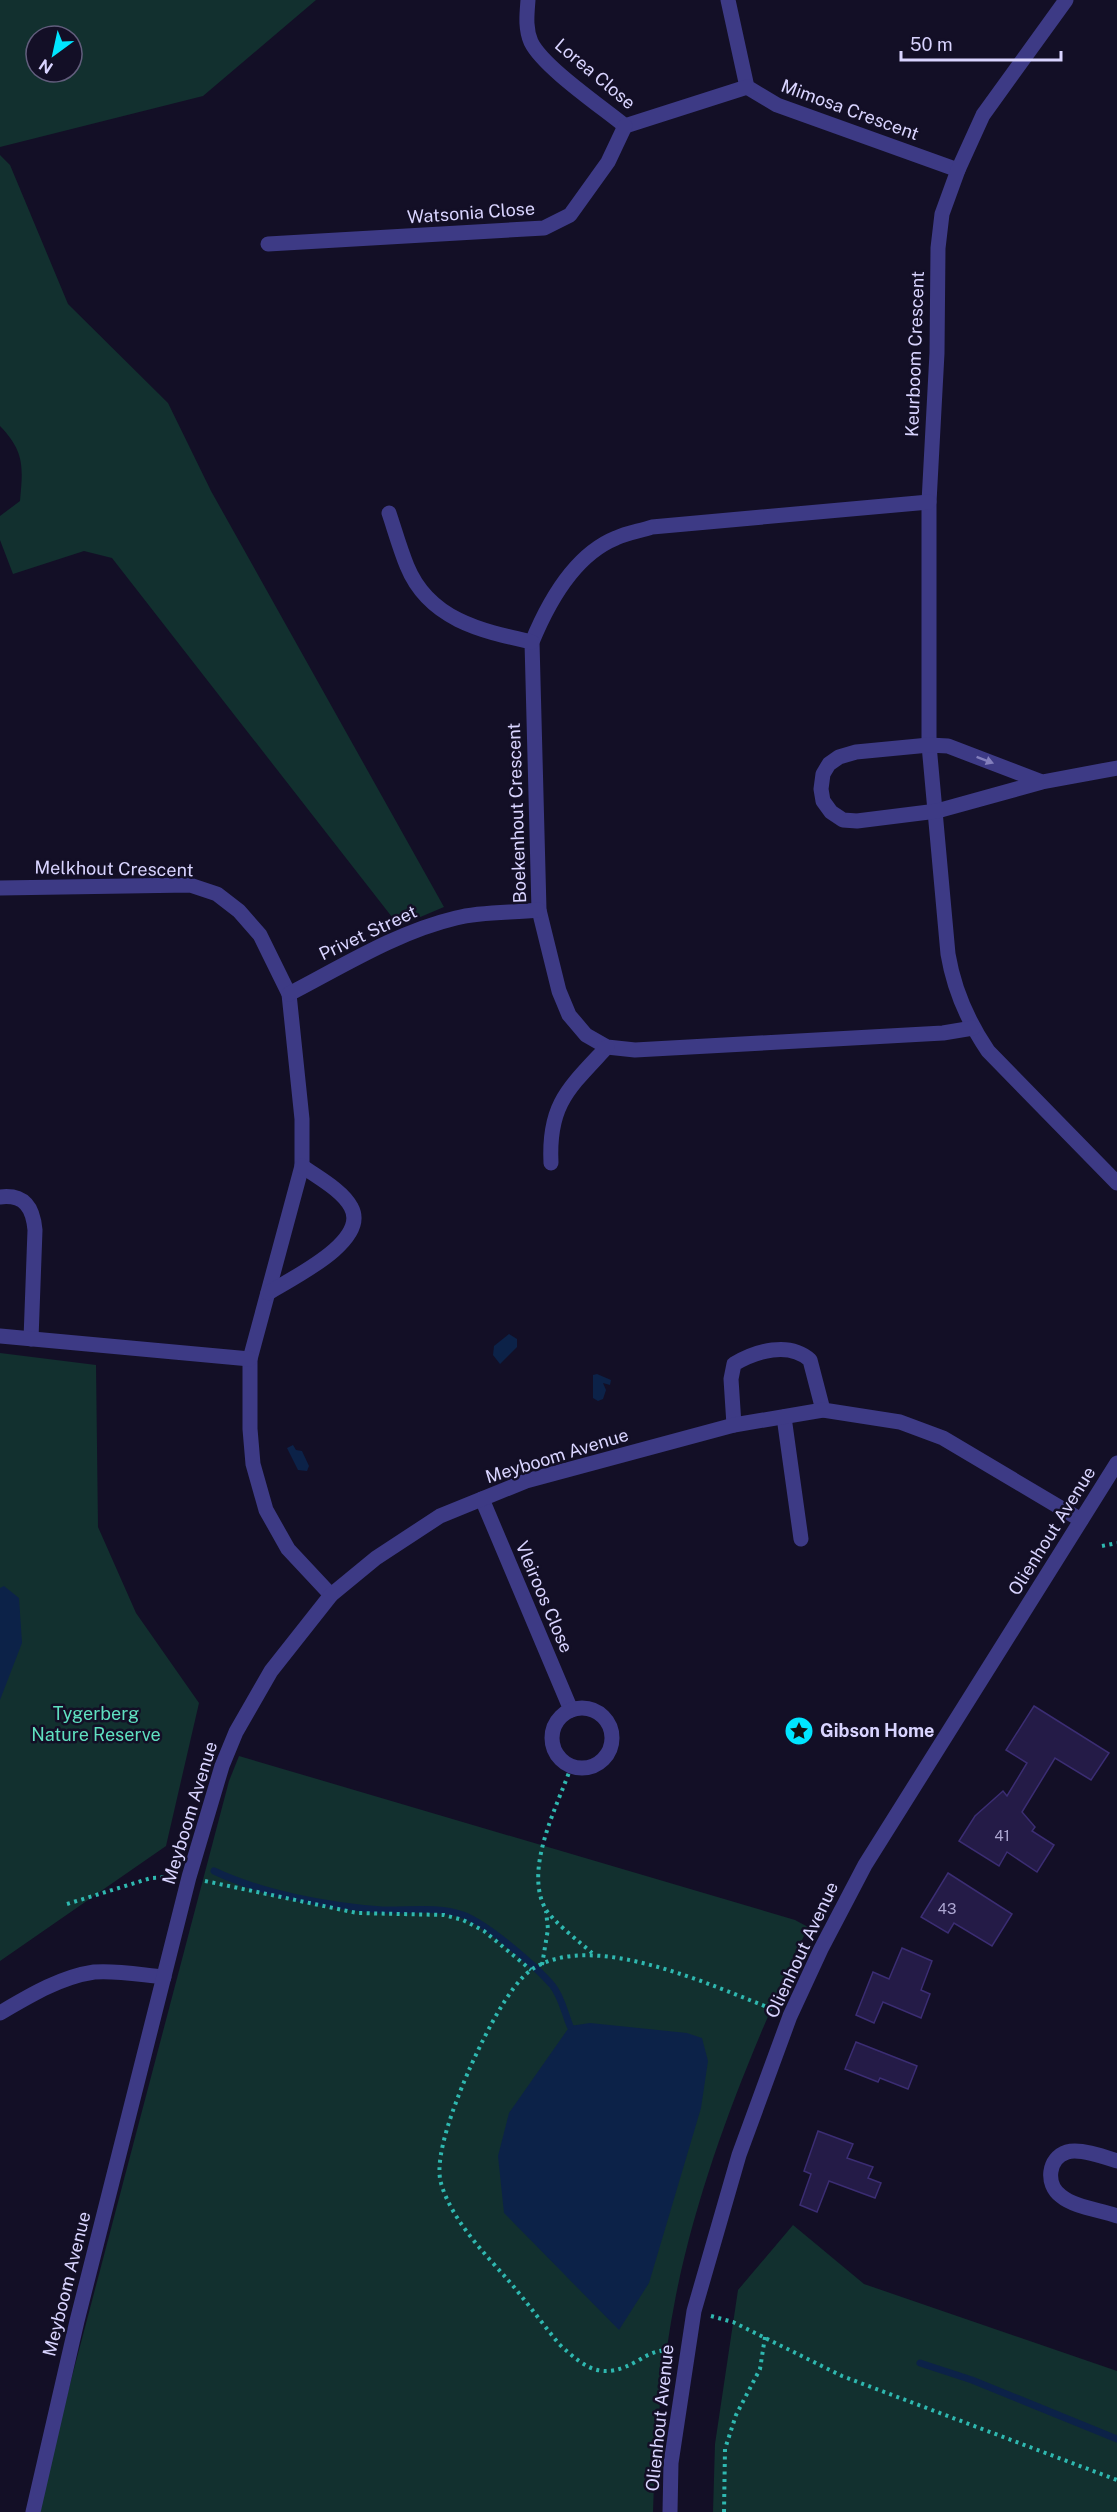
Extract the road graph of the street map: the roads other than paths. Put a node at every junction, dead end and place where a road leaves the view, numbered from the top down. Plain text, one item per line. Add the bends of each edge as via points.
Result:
1 (528, 0) edge
2 (728, 0) edge
3 (1066, 0) edge
4 (747, 87) junction
5 (625, 126) junction
6 (958, 170) junction
7 (268, 244) dead end
8 (929, 502) junction
9 (389, 513) dead end
10 (532, 642) junction
11 (929, 745) junction
12 (1117, 768) edge
13 (1042, 782) junction
14 (937, 812) junction
15 (0, 888) edge
16 (539, 910) junction
17 (289, 994) junction
18 (973, 1028) junction
19 (607, 1047) junction
20 (551, 1163) dead end
21 (302, 1166) junction
22 (1117, 1183) edge
23 (0, 1197) edge
24 (268, 1293) junction
25 (0, 1336) edge
26 (32, 1339) junction
27 (250, 1359) junction
28 (823, 1410) junction
29 (783, 1416) junction
30 (734, 1425) junction
31 (1117, 1463) edge
32 (482, 1499) junction
33 (1082, 1520) junction
34 (801, 1539) dead end
35 (331, 1595) junction
36 (571, 1710) junction
37 (164, 1977) junction
38 (0, 2013) edge
39 (1117, 2161) edge
40 (1117, 2216) edge
41 (33, 2512) edge
42 (670, 2512) edge

1 - 5 street, Lorea Close via 526,21 531,42 547,62
2 - 4 street
3 - 6 street, Keurboom Crescent via 983,115
4 - 5 street, Lorea Close
4 - 6 street, Mimosa Crescent via 777,105
5 - 7 street, Watsonia Close via 608,162 570,215 544,228
6 - 8 street, Keurboom Crescent via 942,214 938,248
8 - 10 street, Boekenhout Crescent via 652,527 614,539 587,557 566,580 544,611
8 - 11 street, Keurboom Crescent
9 - 10 street via 408,568 425,595 448,616 479,630
10 - 16 street, Boekenhout Crescent
11 -> 13 street via 948,746
11 - 14 street, Keurboom Crescent
11 - 14 street via 839,757 823,774 821,789 823,801 843,820
12 - 13 street
13 - 14 street
14 - 18 street, Keurboom Crescent via 948,954 954,986
15 - 17 street, Melkhout Crescent via 190,885 217,894 260,935
16 - 17 street, Privet Street via 460,917 430,925
16 - 19 street, Boekenhout Crescent via 569,1015 586,1035
17 - 21 street, Melkhout Crescent via 302,1119
18 - 19 street via 943,1033 647,1049
18 - 22 street, Keurboom Crescent via 1008,1074
19 - 20 street via 557,1110 550,1137
21 - 24 street, Melkhout Crescent
21 - 24 street via 351,1206 355,1218 353,1231 334,1251
23 - 26 street via 15,1197 28,1203 33,1214
24 - 27 street, Melkhout Crescent
25 - 26 street
26 - 27 street
27 - 35 street, Melkhout Crescent via 253,1464 266,1509 288,1549
28 - 29 street, Meyboom Avenue
28 - 30 street via 810,1360 792,1350 776,1350 734,1364 730,1379
28 - 33 street, Meyboom Avenue via 900,1422 943,1438
29 - 30 street, Meyboom Avenue
29 - 34 street
30 - 32 street, Meyboom Avenue via 526,1481
31 - 33 street, Olienhout Avenue
32 - 35 street, Meyboom Avenue via 440,1516
32 - 36 street, Vleiroos Close
33 - 42 street, Olienhout Avenue via 865,1865 790,2016 739,2155 694,2311 671,2463
35 - 37 street, Meyboom Avenue via 271,1671 236,1732 189,1877
36 - 36 street via 556,1724 552,1743 562,1761 571,1767 590,1768 599,1764 611,1749 613,1739 607,1720 591,1709
37 - 38 street via 95,1972 29,1995
37 - 41 street, Meyboom Avenue
39 - 40 street via 1069,2151 1058,2156 1050,2178 1054,2190 1063,2198

